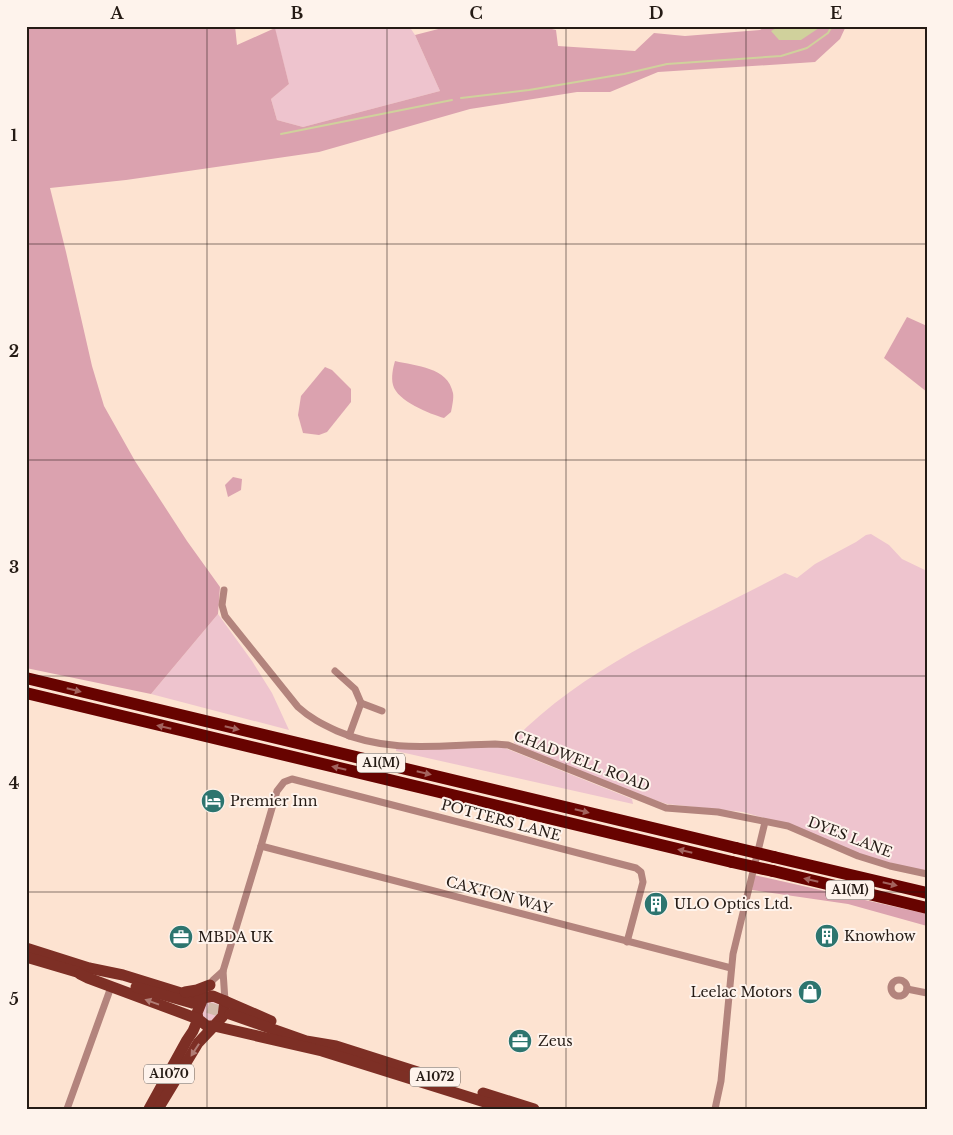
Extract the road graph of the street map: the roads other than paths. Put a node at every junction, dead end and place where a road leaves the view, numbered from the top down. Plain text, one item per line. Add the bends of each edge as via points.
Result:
1 (223, 594) dead end
2 (336, 671) dead end
3 (26, 678) edge
4 (26, 693) edge
5 (361, 703) junction
6 (382, 711) dead end
7 (349, 736) junction
8 (765, 822) junction
9 (261, 846) junction
10 (927, 874) edge
11 (927, 893) edge
12 (927, 908) edge
13 (627, 942) junction
14 (26, 948) edge
15 (26, 957) edge
16 (731, 968) junction
17 (84, 971) junction
18 (223, 971) junction
19 (210, 985) junction
20 (111, 987) junction
21 (908, 989) dead end
22 (183, 992) junction
23 (927, 993) edge
24 (203, 998) junction
25 (225, 1001) junction
26 (192, 1003) tunnel mouth
27 (176, 1011) junction
28 (230, 1014) tunnel mouth
29 (198, 1019) junction
30 (214, 1026) junction
31 (187, 1040) junction
32 (306, 1041) junction
33 (336, 1046) junction
34 (322, 1050) junction
35 (67, 1109) edge
36 (149, 1109) edge
37 (158, 1109) edge
38 (507, 1109) edge
39 (534, 1109) edge
40 (715, 1109) edge

1 - 7 street, CHADWELL ROAD via 226,616 307,716
2 - 5 street via 355,689
3 -> 11 highway, A1(M), bridge
12 -> 4 highway, A1(M), bridge
5 - 6 street
5 - 7 street
7 - 8 street, CHADWELL ROAD via 376,744 404,747 508,745 666,808 718,812
8 - 10 street, DYES LANE via 788,826 858,856
8 - 16 street
9 - 13 street, CAXTON WAY
9 - 13 street, POTTERS LANE via 278,791 284,782 297,780 636,868 641,872 643,882
9 - 18 street
13 - 16 street, CAXTON WAY
14 - 17 main road, A1072
15 - 17 main road, A1072
16 - 40 street via 721,1081
17 - 20 main road, A1072
17 - 22 main road, A1072 via 123,975
17 - 26 main road, A1072
18 - 19 street
18 - 25 street
19 - 22 main road
19 - 24 street
27 -> 20 main road, A1072
20 - 35 street
21 - 23 street
22 - 24 main road, A1072
24 - 25 main road, A1072 via 212,996
24 - 29 main road via 196,1013
25 - 30 main road via 223,1016
25 - 33 main road, A1072
27 - 29 main road, A1072
27 - 31 main road via 185,1026
28 - 32 main road, A1072
29 - 30 main road, A1072 via 207,1026
29 - 31 main road, A1070
30 - 34 main road, A1072
30 -> 37 main road, A1070 via 198,1043
31 - 36 main road, A1070
32 - 33 main road, A1072
32 - 34 main road, A1072
33 - 39 main road, A1072
34 - 38 main road, A1072

